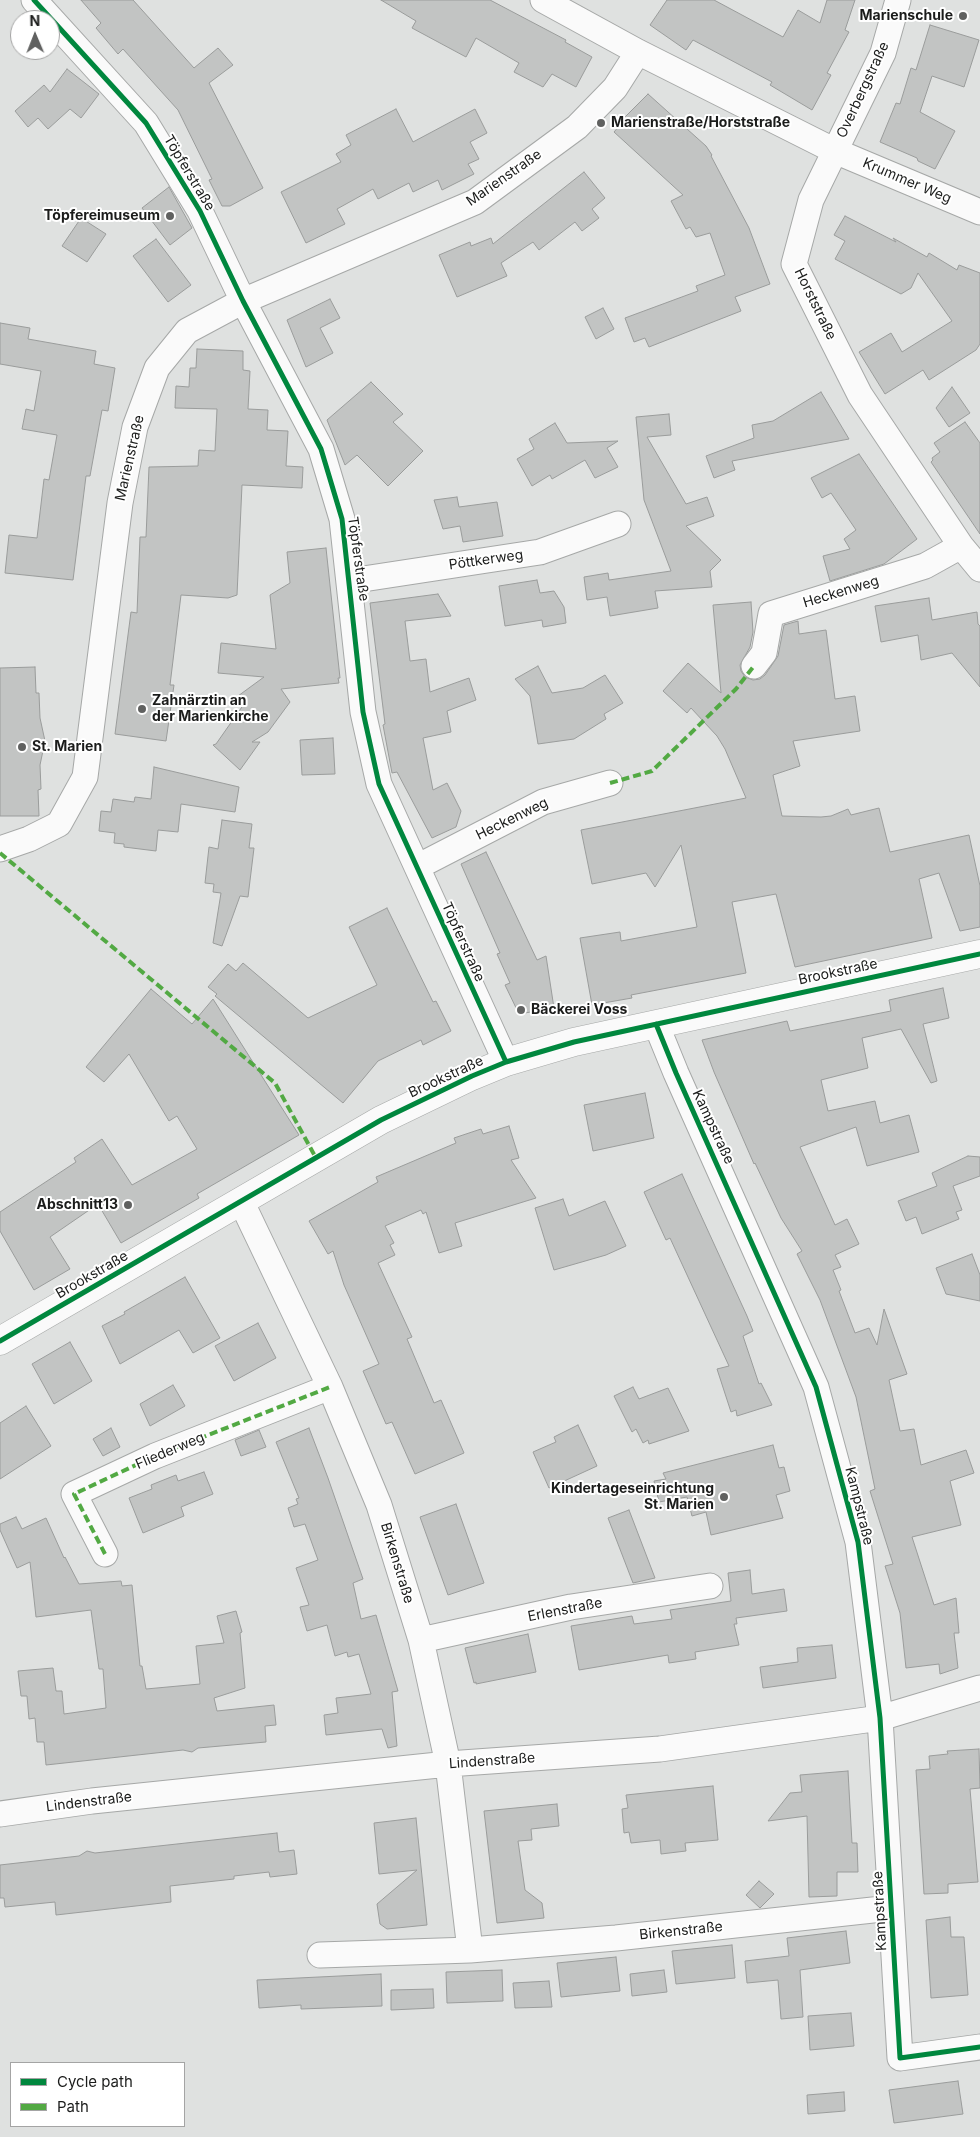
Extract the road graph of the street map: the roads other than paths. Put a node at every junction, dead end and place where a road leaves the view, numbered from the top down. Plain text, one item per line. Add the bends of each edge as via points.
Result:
1 (543, 0) edge
2 (898, 0) edge
3 (40, 3) edge
4 (638, 52) junction
5 (835, 151) junction
6 (980, 212) edge
7 (243, 301) junction
8 (618, 524) dead end
9 (962, 546) junction
10 (980, 569) edge
11 (350, 581) junction
12 (754, 666) dead end
13 (610, 783) dead end
14 (0, 849) edge
15 (417, 867) junction
16 (980, 954) edge
17 (656, 1024) junction
18 (506, 1062) junction
19 (242, 1201) junction
20 (0, 1341) edge
21 (330, 1386) junction
22 (105, 1554) dead end
23 (710, 1586) dead end
24 (421, 1640) junction
25 (980, 1688) edge
26 (880, 1718) junction
27 (448, 1764) junction
28 (0, 1814) edge
29 (891, 1908) junction
30 (470, 1950) junction
31 (320, 1955) dead end
32 (979, 2052) edge

1 - 4 street
2 - 5 street, Overbergstraße via 883,53
3 - 7 street, Töpferstraße via 146,123 200,211
4 - 5 street
4 - 7 street, Marienstraße via 615,88 577,126 475,202
5 - 6 street, Krummer Weg
5 - 9 street, Horststraße via 810,200 794,264 860,395
7 - 11 street, Töpferstraße via 321,449 342,519
7 - 14 street, Marienstraße via 187,331 156,368 135,427 120,503 85,777 59,824 29,840
8 - 11 street, Pöttkerweg via 540,552
9 - 10 street, Horststraße
9 - 12 street, Heckenweg via 925,566 771,614 764,653
11 - 15 street, Töpferstraße via 363,712 379,784
13 - 15 street, Heckenweg via 543,802
15 - 18 street, Töpferstraße
16 - 17 main road, Brookstraße
17 - 18 main road, Brookstraße via 574,1042
17 - 26 street, Kampstraße via 816,1387 858,1542
18 - 19 main road, Brookstraße via 381,1120
19 - 20 main road, Brookstraße
19 - 21 street, Birkenstraße
21 - 22 street, Fliederweg via 155,1456 74,1494
21 - 24 street, Birkenstraße via 379,1505
23 - 24 street, Erlenstraße via 571,1607
24 - 27 street, Birkenstraße
25 - 26 street, Lindenstraße
26 - 27 street, Lindenstraße via 660,1750
26 - 29 street, Kampstraße
27 - 28 street, Lindenstraße via 92,1801
27 - 30 street, Birkenstraße
29 - 30 street, Birkenstraße via 616,1938
29 - 32 street, Kampstraße via 900,2058
30 - 31 street, Birkenstraße

